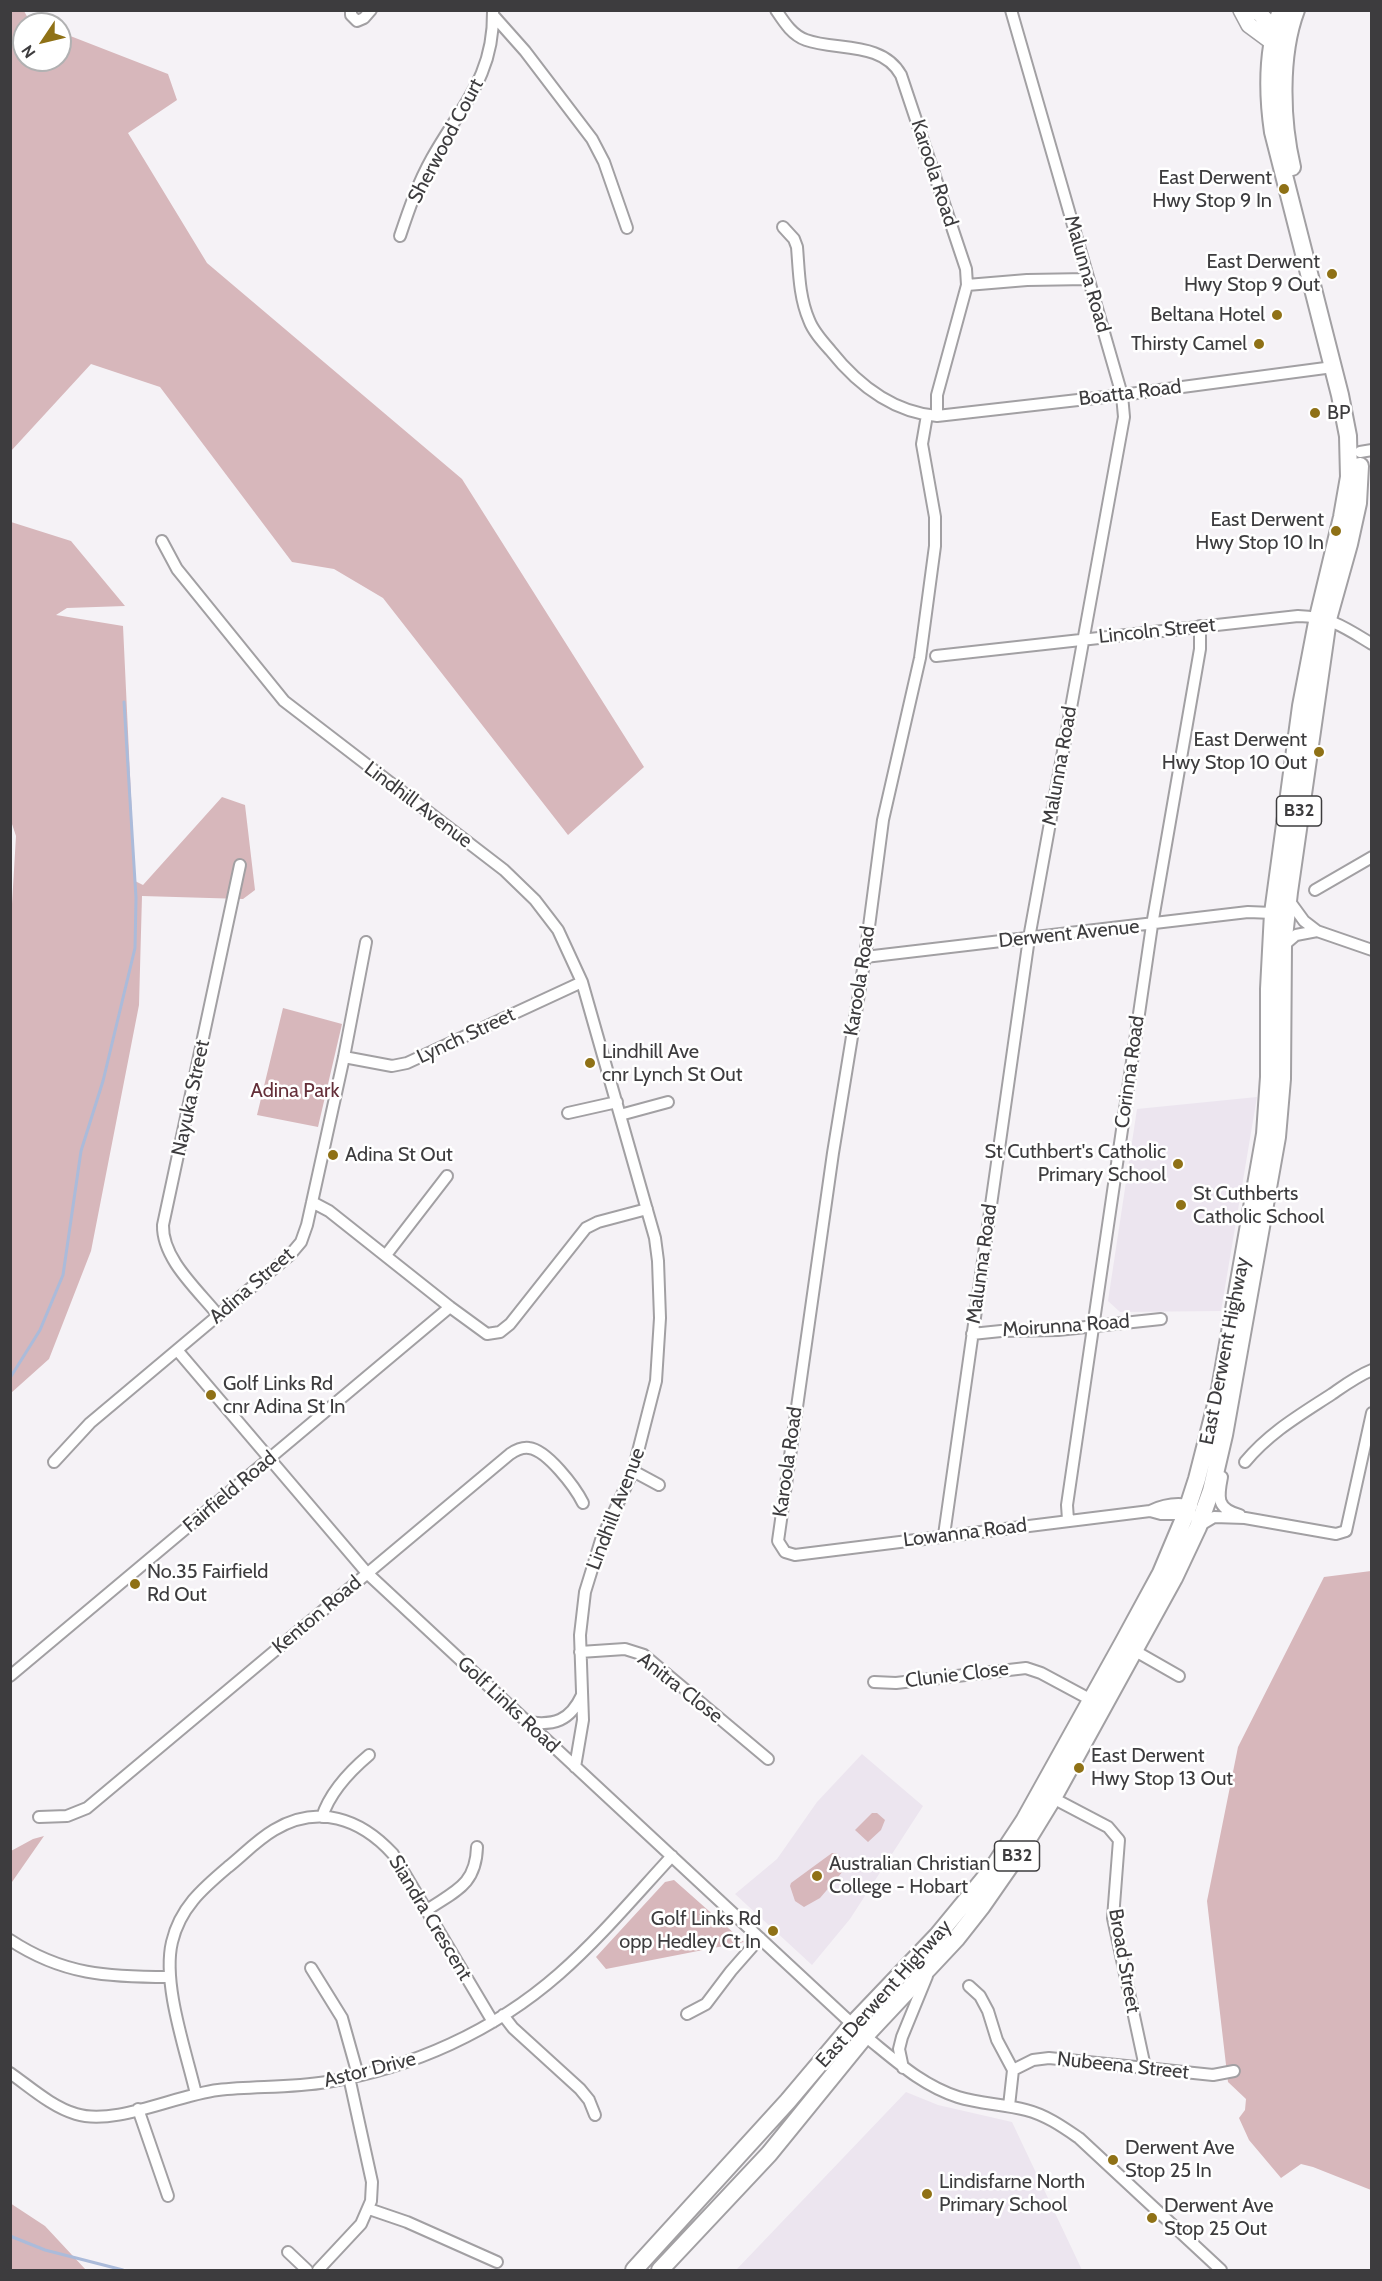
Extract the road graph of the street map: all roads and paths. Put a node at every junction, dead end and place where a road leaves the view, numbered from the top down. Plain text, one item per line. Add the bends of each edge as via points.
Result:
1 (351, 10) edge
2 (371, 10) edge
3 (776, 10) edge
4 (1011, 10) edge
5 (1241, 10) edge
6 (1256, 10) edge
7 (1281, 10) edge
8 (1296, 10) edge
9 (493, 13) edge
10 (1281, 41) junction
11 (783, 227) dead end
12 (627, 228) dead end
13 (400, 236) dead end
14 (1088, 279) junction
15 (967, 285) junction
16 (1333, 367) junction
17 (1122, 395) junction
18 (932, 416) junction
19 (1366, 451) edge
20 (162, 540) dead end
21 (1323, 618) junction
22 (1200, 626) junction
23 (1084, 639) junction
24 (1371, 644) edge
25 (936, 656) dead end
26 (1371, 857) edge
27 (240, 865) dead end
28 (1315, 890) dead end
29 (1288, 898) junction
30 (1274, 913) junction
31 (1152, 924) junction
32 (1317, 931) junction
33 (1029, 938) junction
34 (366, 942) dead end
35 (1283, 946) junction
36 (1371, 950) edge
37 (866, 957) junction
38 (582, 982) junction
39 (344, 1057) junction
40 (617, 1102) junction
41 (668, 1102) dead end
42 (568, 1113) dead end
43 (620, 1115) junction
44 (447, 1176) dead end
45 (312, 1202) junction
46 (647, 1209) junction
47 (386, 1255) junction
48 (450, 1307) junction
49 (218, 1315) junction
50 (1161, 1319) dead end
51 (1094, 1326) junction
52 (972, 1334) junction
53 (177, 1350) junction
54 (1371, 1370) edge
55 (1371, 1413) edge
56 (1220, 1452) junction
57 (269, 1459) junction
58 (54, 1462) dead end
59 (1245, 1462) dead end
60 (633, 1471) junction
61 (659, 1485) dead end
62 (583, 1503) dead end
63 (1194, 1515) junction
64 (1245, 1518) junction
65 (1068, 1520) junction
66 (944, 1535) junction
67 (782, 1549) joint
68 (367, 1573) junction
69 (1129, 1647) junction
70 (580, 1652) junction
71 (10, 1676) edge
72 (1179, 1676) dead end
73 (874, 1682) dead end
74 (583, 1692) junction
75 (1097, 1704) junction
76 (526, 1722) junction
77 (369, 1755) dead end
78 (768, 1759) dead end
79 (575, 1767) junction
80 (1047, 1794) junction
81 (39, 1817) dead end
82 (322, 1817) junction
83 (477, 1847) dead end
84 (672, 1856) junction
85 (427, 1911) junction
86 (760, 1938) junction
87 (10, 1940) edge
88 (931, 1964) junction
89 (311, 1968) dead end
90 (169, 1977) junction
91 (969, 1986) dead end
92 (687, 2014) dead end
93 (498, 2018) junction
94 (853, 2024) junction
95 (865, 2036) junction
96 (903, 2067) junction
97 (1145, 2067) junction
98 (1013, 2070) junction
99 (1234, 2071) dead end
100 (10, 2073) edge
101 (353, 2076) junction
102 (196, 2094) junction
103 (1009, 2106) junction
104 (138, 2109) junction
105 (595, 2115) dead end
106 (168, 2196) dead end
107 (369, 2209) junction
108 (288, 2252) dead end
109 (497, 2262) dead end
110 (308, 2271) edge
111 (318, 2271) edge
112 (634, 2271) edge
113 (660, 2271) edge
114 (1221, 2271) edge

1 - 2 street via 357,21
3 - 15 street, Karoola Road via 788,27 806,40 852,46 897,68 966,269
4 - 14 street, Malunna Road
5 - 10 main road via 1249,25
6 - 10 main road
7 - 10 main road, East Derwent Highway / B32
8 - 10 main road, East Derwent Highway / B32
9 - 12 street via 592,139
9 - 13 street, Sherwood Court via 484,69 420,181
10 - 16 main road, East Derwent Highway / B32 via 1269,104 1273,132
10 - 19 main road, East Derwent Highway / B32 via 1291,161
11 - 18 street via 794,239 805,309 819,338 861,384 893,404
14 - 15 street
14 - 17 street, Malunna Road
15 - 18 street, Karoola Road
16 - 17 street, Boatta Road
16 - 21 main road, East Derwent Highway / B32 via 1346,423 1348,477
17 - 18 street, Boatta Road
17 - 23 street, Malunna Road via 1122,429
18 - 37 street, Karoola Road via 922,444 935,517 935,546 920,658 883,820
19 - 21 main road, East Derwent Highway / B32 via 1349,544
20 - 38 street, Lindhill Avenue via 177,569 284,701 523,887 558,930
21 - 22 street, Lincoln Street via 1298,616
21 - 24 street
21 - 29 main road, East Derwent Highway / B32
21 - 30 main road, East Derwent Highway / B32 via 1301,706
22 - 23 street, Lincoln Street
22 - 31 street, Corinna Road via 1200,649
23 - 25 street, Lincoln Street
23 - 33 street, Malunna Road
26 - 28 street
27 - 49 street, Nayuka Street via 163,1226 169,1254
29 - 32 street via 1304,921
29 - 35 main road, East Derwent Highway / B32
30 - 31 street, Derwent Avenue via 1248,912
30 - 63 main road, East Derwent Highway / B32 via 1265,1134
31 - 33 street, Derwent Avenue
31 - 51 street, Corinna Road
32 - 35 street via 1296,934
32 - 36 street
33 - 37 street, Derwent Avenue
33 - 52 street, Malunna Road
34 - 39 street, Adina Street
35 - 56 main road, East Derwent Highway / B32 via 1278,1137
37 - 67 street, Karoola Road via 789,1453 778,1534
38 - 39 street, Lynch Street via 407,1063 392,1066
38 - 40 street, Lindhill Avenue
39 - 45 street, Adina Street
40 - 42 street
40 - 43 street, Lindhill Avenue
41 - 43 street
43 - 46 street, Lindhill Avenue
44 - 47 street
45 - 47 street
45 - 49 street, Adina Street via 297,1248
46 - 48 street via 586,1228 500,1332 487,1334
46 - 60 street, Lindhill Avenue via 658,1261 659,1350 656,1381
47 - 48 street
48 - 57 street, Fairfield Road
49 - 53 street, Adina Street
50 - 51 street, Moirunna Road
51 - 52 street, Moirunna Road
51 - 65 street, Corinna Road
52 - 66 street, Malunna Road
53 - 57 street, Golf Links Road
53 - 58 street, Adina Street via 90,1423
54 - 59 street via 1284,1424
55 - 64 street via 1346,1531 1336,1534
56 - 63 main road, East Derwent Highway / B32
56 - 64 street via 1223,1473 1219,1499 1226,1510
57 - 68 street, Golf Links Road
57 - 71 street, Fairfield Road
60 - 61 street
60 - 70 street, Lindhill Avenue via 592,1565 582,1615
62 - 68 street, Kenton Road via 569,1480 539,1452 516,1450
63 - 64 street
63 - 65 street, Lowanna Road via 1150,1511
63 - 69 main road, East Derwent Highway / B32 via 1174,1578
65 - 66 street, Lowanna Road
66 - 67 street, Lowanna Road via 795,1555
68 - 76 street, Golf Links Road
68 - 81 street, Kenton Road via 87,1808 67,1816
69 - 72 street
69 - 75 main road, East Derwent Highway / B32
70 - 74 street, Lindhill Avenue
70 - 78 street, Anitra Close via 625,1649 644,1655
73 - 75 street, Clunie Close via 896,1683 1026,1668
74 - 76 street via 576,1707 561,1719 542,1724
74 - 79 street, Lindhill Avenue
75 - 80 main road, East Derwent Highway / B32
76 - 79 street, Golf Links Road
77 - 82 street via 331,1797
79 - 84 street, Golf Links Road
80 - 88 main road, East Derwent Highway / B32 via 1023,1847 956,1939
80 - 94 main road, East Derwent Highway / B32 via 976,1890
80 - 97 street, Broad Street via 1108,1827 1119,1840 1113,1918
82 - 85 street, Siandra Crescent via 349,1821 377,1838 393,1854
82 - 90 street, Siandra Crescent via 298,1820 274,1830 197,1894 175,1930
83 - 85 street via 476,1864 469,1879
84 - 86 street, Golf Links Road
84 - 93 street, Astor Drive via 590,1945 552,1980
85 - 93 street, Siandra Crescent
86 - 92 street via 706,2004
86 - 94 street, Golf Links Road
87 - 90 street via 50,1961 95,1975
88 - 95 main road, East Derwent Highway / B32
88 - 96 street via 902,2037 899,2049
89 - 101 street via 342,2018
90 - 102 street, Siandra Crescent
91 - 98 street via 988,2011
93 - 101 street, Astor Drive via 421,2057
93 - 105 street, Siandra Crescent via 580,2089
94 - 95 street, Golf Links Road
94 - 112 main road, East Derwent Highway / B32 via 788,2102
95 - 96 street
95 - 113 main road, East Derwent Highway / B32 via 769,2154
96 - 103 street via 924,2083 957,2097
97 - 98 street, Nubeena Street via 1049,2058 1033,2060
97 - 99 street, Nubeena Street via 1213,2074
98 - 103 street
100 - 104 street, Astor Drive via 76,2114 104,2116
101 - 102 street, Astor Drive via 298,2086
101 - 107 street via 372,2182
102 - 104 street, Astor Drive
103 - 114 street via 1044,2116 1079,2138
104 - 106 street
107 - 109 street
107 - 111 street via 355,2231
108 - 110 street

